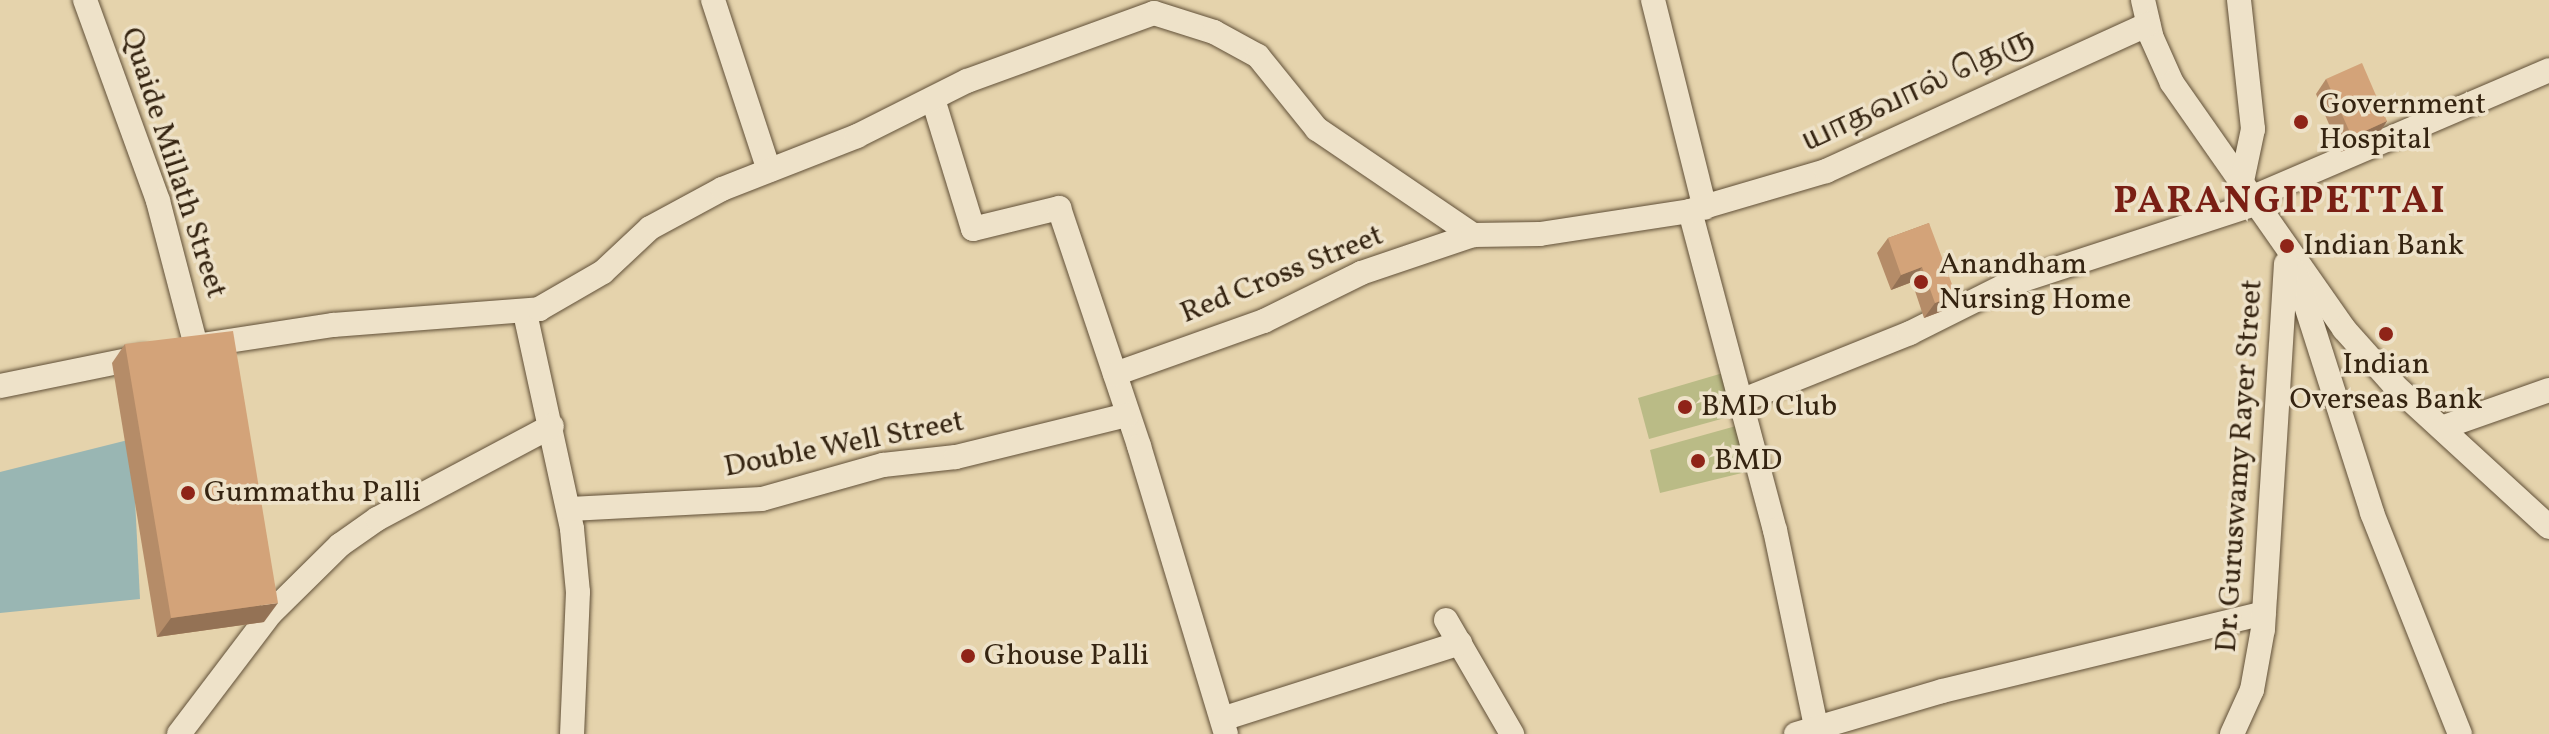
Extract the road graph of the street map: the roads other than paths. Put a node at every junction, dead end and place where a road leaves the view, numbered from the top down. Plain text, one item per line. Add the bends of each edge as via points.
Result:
1 (85, 0) edge
2 (713, 0) edge
3 (1653, 0) edge
4 (2239, 0) edge
5 (1152, 7) edge
6 (2145, 7) edge
7 (2549, 70) edge
8 (933, 99) junction
9 (769, 170) junction
10 (2251, 194) junction
11 (1697, 209) junction
12 (1473, 235) junction
13 (2287, 246) junction
14 (525, 313) junction
15 (182, 349) junction
16 (1115, 374) junction
17 (0, 386) edge
18 (2549, 390) edge
19 (1741, 401) junction
20 (1127, 415) junction
21 (552, 426) junction
22 (2444, 427) junction
23 (570, 509) junction
24 (2549, 527) edge
25 (2264, 613) junction
26 (1446, 620) dead end
27 (1460, 643) junction
28 (1224, 727) edge
29 (1806, 730) edge
30 (179, 734) edge
31 (572, 734) edge
32 (1512, 734) edge
33 (2232, 734) edge
34 (2460, 734) edge

1 - 15 street, Quaide Millath Street via 158,201
2 - 9 street
3 - 11 street
4 - 10 street via 2253,129
5 - 8 street
5 - 12 street via 1258,56 1317,129
6 - 10 street via 2172,83
6 - 11 street, யாதவால் தெரு via 1859,159
7 - 10 street
8 - 9 street
8 - 16 street via 973,229 1059,208
9 - 14 street via 666,218 574,292
10 - 13 street
10 - 19 street via 2004,286 1910,333
11 - 12 street, யாதவால் தெரு via 1540,234
11 - 19 street
12 - 16 street, Red Cross Street via 1361,273 1264,321
13 - 22 street via 2344,329 2394,385
13 - 25 street, Dr. Guruswamy Rayer Street
13 - 34 street via 2372,513
14 - 15 street via 333,325
14 - 21 street
15 - 17 street
16 - 20 street
18 - 22 street
19 - 29 street via 1775,530
20 - 23 street, Double Well Street via 956,457 883,465 762,499
20 - 28 street
21 - 23 street
21 - 30 street via 377,519 340,545 271,613
22 - 24 street
23 - 31 street via 578,592
25 - 29 street
25 - 33 street, Dr. Guruswamy Rayer Street via 2252,690
26 - 27 street
27 - 28 street
27 - 32 street

